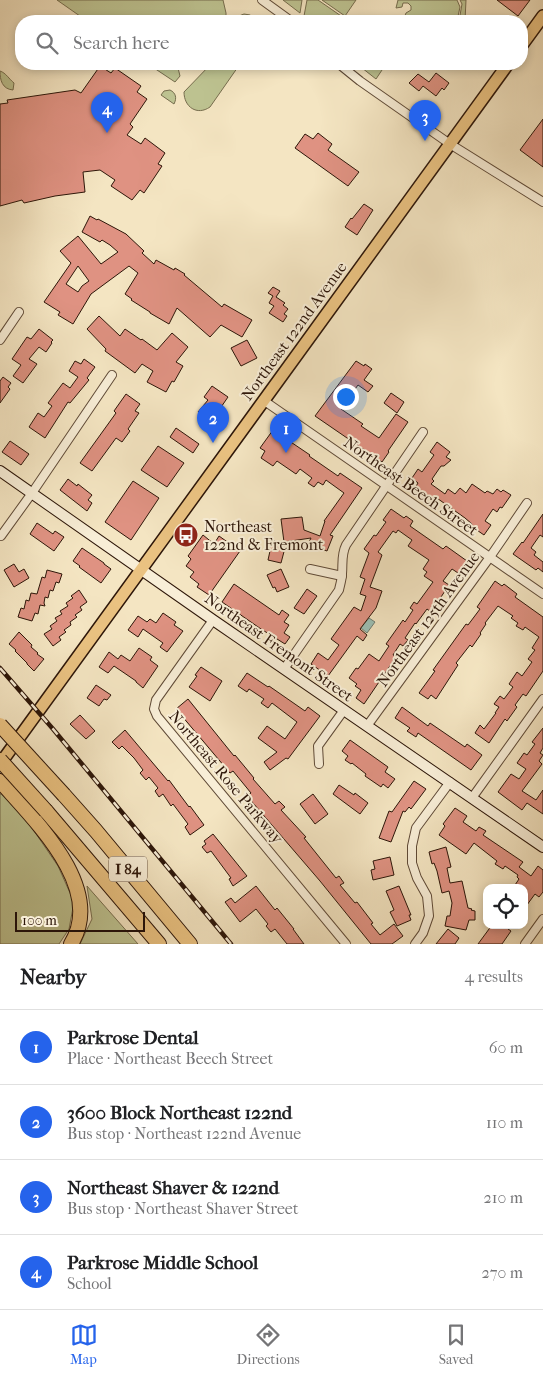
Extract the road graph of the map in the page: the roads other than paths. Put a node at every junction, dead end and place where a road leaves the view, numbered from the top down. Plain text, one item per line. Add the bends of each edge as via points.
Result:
1 (262, 0) edge
2 (283, 15) edge
3 (543, 16) edge
4 (528, 37) edge
5 (346, 70) edge
6 (504, 70) edge
7 (450, 144) junction
8 (543, 202) edge
9 (19, 312) dead end
10 (0, 340) edge
11 (112, 375) dead end
12 (263, 400) junction
13 (423, 432) dead end
14 (0, 471) edge
15 (386, 486) junction
16 (32, 493) junction
17 (527, 503) dead end
18 (1, 536) edge
19 (490, 557) junction
20 (140, 569) junction
21 (310, 569) dead end
22 (342, 576) junction
23 (543, 594) edge
24 (212, 620) junction
25 (284, 669) junction
26 (543, 699) edge
27 (344, 710) junction
28 (0, 725) edge
29 (367, 726) junction
30 (0, 762) edge
31 (319, 764) dead end
32 (0, 781) edge
33 (450, 782) junction
34 (472, 798) junction
35 (543, 847) edge
36 (543, 919) edge
37 (71, 944) edge
38 (159, 944) edge
39 (190, 944) edge
40 (346, 944) edge
41 (415, 944) edge
42 (525, 944) edge

1 - 2 street
3 - 4 main road
5 - 7 street
6 - 7 main road, Northeast 122nd Avenue
7 - 8 street
7 - 12 main road, Northeast 122nd Avenue
9 - 10 street
11 - 16 street
12 - 15 street, Northeast Beech Street
12 - 20 main road, Northeast 122nd Avenue
13 - 15 street
14 - 16 street, Northeast Fremont Street
15 - 19 street, Northeast Beech Street
15 - 22 street via 343,551
16 - 18 street
16 - 20 street, Northeast Fremont Street
17 - 19 street, Northeast 125th Avenue
19 - 23 street, Northeast Beech Street
19 - 29 street, Northeast 125th Avenue
20 - 24 street, Northeast Fremont Street
20 - 30 main road, Northeast 122nd Avenue
21 - 22 street
22 - 25 street via 335,598
24 - 25 street, Northeast Fremont Street
24 - 40 street, Northeast Rose Parkway via 156,700 154,709
25 - 27 street, Northeast Fremont Street
26 - 34 street
27 - 29 street, Northeast Fremont Street
27 - 31 street via 318,746
28 - 39 highway, I 84, bridge via 109,846
29 - 33 street, Northeast Fremont Street
30 - 38 highway, I 84, bridge
32 - 37 highway via 63,859 75,883 80,914
33 - 34 street, Northeast Fremont Street
33 - 41 street via 416,828 412,846 412,862 427,896 429,916 423,934
34 - 35 street, Northeast Fremont Street
36 - 42 street

